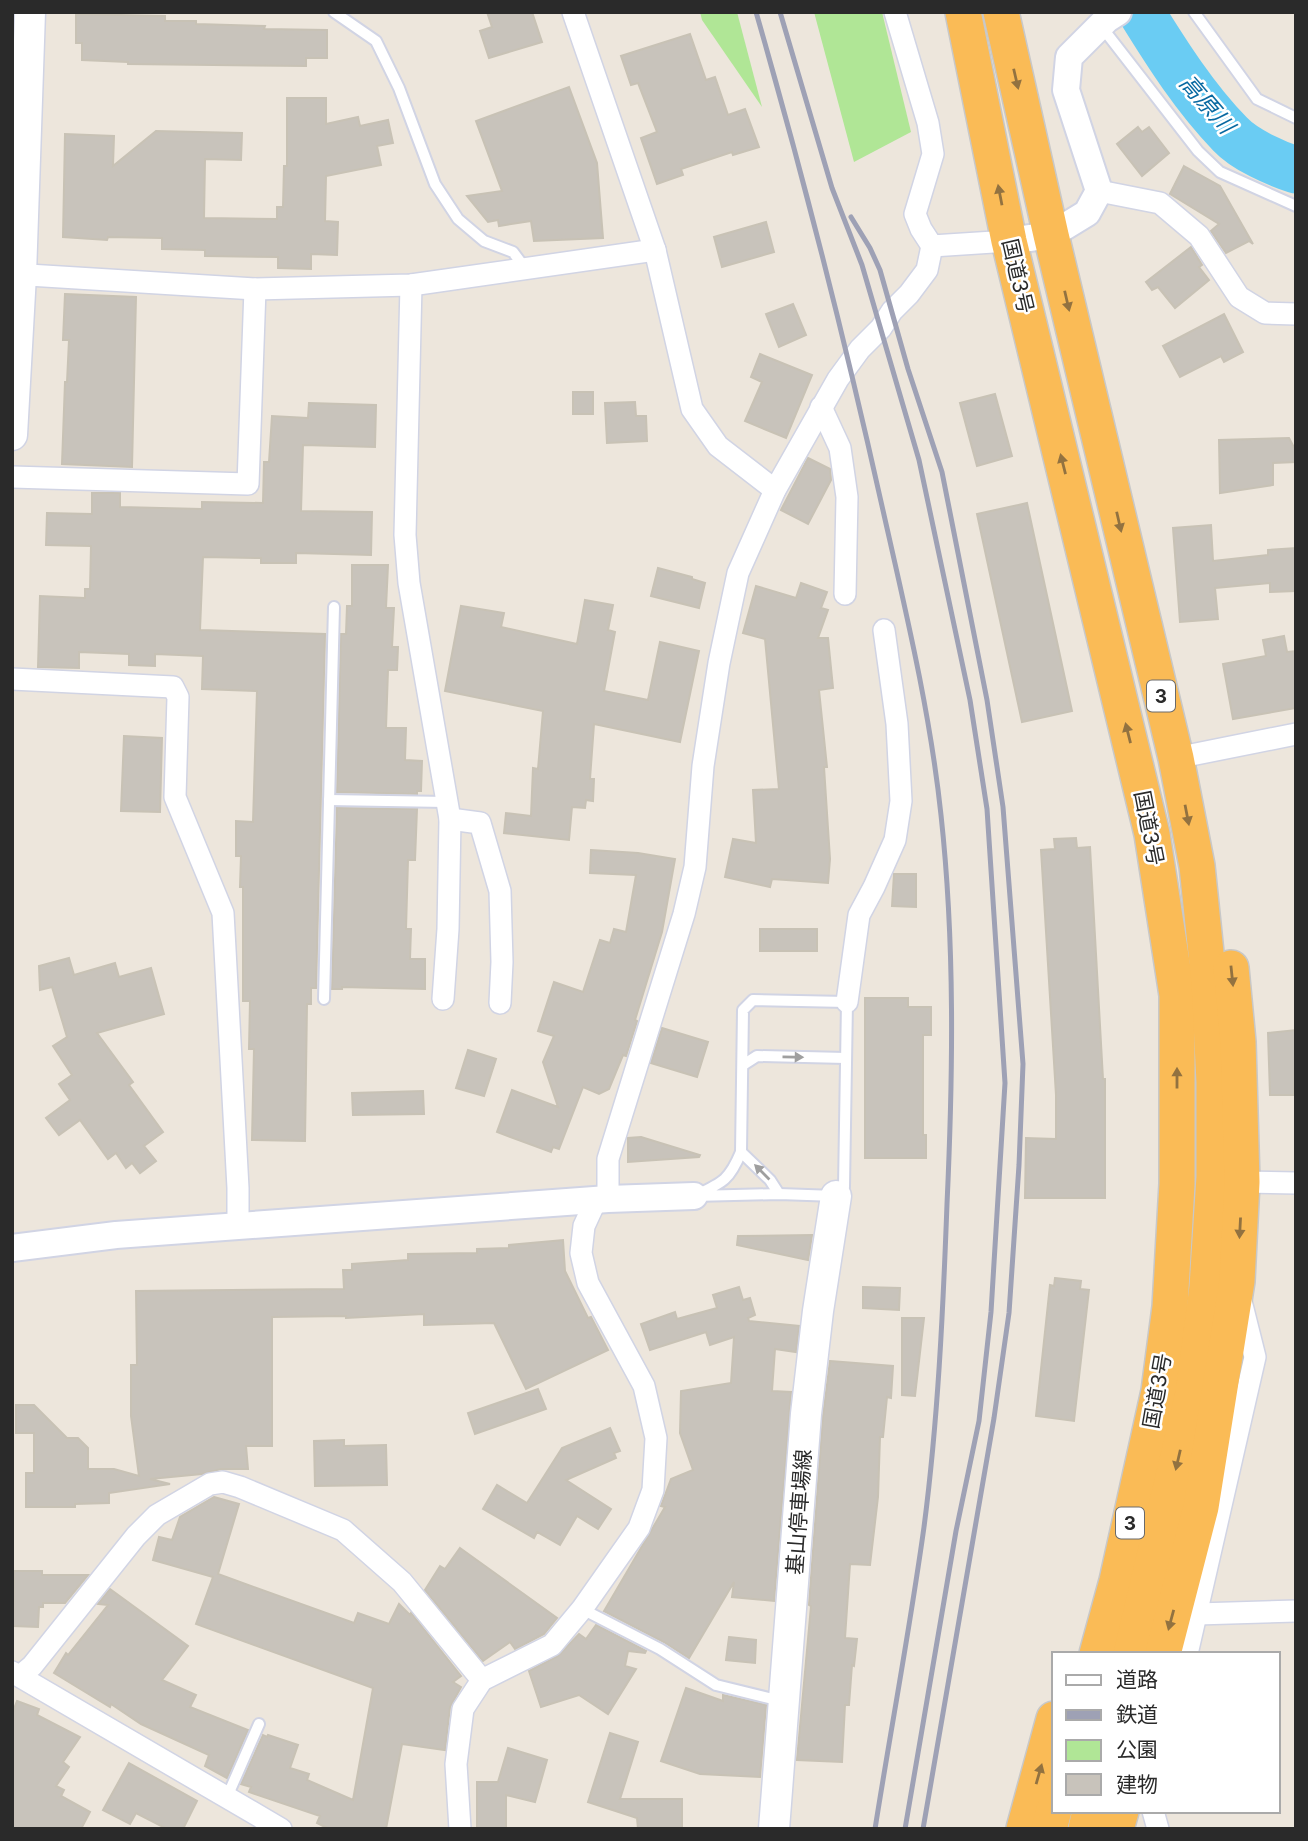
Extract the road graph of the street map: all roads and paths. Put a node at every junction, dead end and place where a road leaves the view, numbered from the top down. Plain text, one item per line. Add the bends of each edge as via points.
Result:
1 (30, 12) edge
2 (334, 12) edge
3 (573, 12) edge
4 (895, 12) edge
5 (962, 12) edge
6 (1001, 12) edge
7 (1194, 12) edge
8 (1109, 19) edge
9 (1296, 118) edge
10 (1099, 191) junction
11 (1296, 206) edge
12 (1051, 235) junction
13 (1009, 241) junction
14 (932, 246) junction
15 (655, 250) junction
16 (525, 268) junction
17 (17, 274) edge
18 (411, 285) junction
19 (255, 289) junction
20 (1296, 314) edge
21 (821, 407) junction
22 (12, 435) edge
23 (12, 477) edge
24 (775, 490) junction
25 (845, 594) dead end
26 (334, 607) dead end
27 (884, 630) dead end
28 (12, 679) edge
29 (1296, 734) edge
30 (1176, 758) junction
31 (329, 800) junction
32 (448, 811) junction
33 (1197, 866) junction
34 (1177, 995) junction
35 (324, 999) dead end
36 (443, 999) dead end
37 (847, 1002) junction
38 (499, 1003) dead end
39 (846, 1058) junction
40 (743, 1065) junction
41 (741, 1152) junction
42 (1242, 1182) junction
43 (1296, 1183) edge
44 (779, 1194) junction
45 (694, 1195) junction
46 (836, 1196) junction
47 (602, 1200) junction
48 (237, 1226) junction
49 (12, 1248) edge
50 (1237, 1281) junction
51 (582, 1609) junction
52 (1296, 1611) edge
53 (1197, 1614) junction
54 (1074, 1652) edge
55 (1098, 1652) edge
56 (1131, 1652) edge
57 (1164, 1652) edge
58 (1188, 1652) edge
59 (16, 1674) edge
60 (482, 1681) junction
61 (784, 1701) junction
62 (259, 1724) dead end
63 (1052, 1726) edge
64 (227, 1797) junction
65 (281, 1829) edge
66 (460, 1829) edge
67 (774, 1829) edge
68 (1024, 1829) edge

1 - 17 main road
2 - 16 lane via 376,41 435,184 457,219 484,241 513,252
3 - 15 street
4 - 14 street via 933,154 915,214
13 -> 5 highway, 国道3号 / 3
6 -> 12 highway, 国道3号 / 3
7 - 9 lane via 1257,99
8 - 10 street via 1069,57 1066,90
8 - 11 lane via 1198,151 1220,172
10 - 12 street via 1087,213
10 - 20 street via 1160,203 1199,236 1240,298 1265,313
12 - 13 street
12 -> 30 highway, 国道3号 / 3
13 - 14 street
34 -> 13 highway, 国道3号 / 3 via 1153,834
14 - 21 street via 927,270 860,349
15 - 16 street
15 - 24 street via 692,409 718,446
16 - 18 street
17 - 19 street
17 - 22 main road
18 - 19 street
18 - 32 street via 405,535
19 - 23 street via 248,484
21 - 24 street
21 - 25 street via 840,448 847,497
24 - 47 street via 738,573 703,766 695,867 608,1159
26 - 31 lane
27 - 37 street via 897,724 901,801 895,839 859,915
28 - 48 street via 173,687 178,696 175,797 223,913
29 - 30 street
30 -> 33 highway, 国道3号 / 3
31 - 32 lane
31 - 35 lane
32 - 36 street
32 - 38 street via 480,823 500,891
33 -> 42 highway via 1213,895 1230,958
33 -> 56 highway, 国道3号 / 3 via 1214,1082 1207,1287 1194,1393
34 - 54 highway via 1153,1058 1156,1227 1136,1399
55 -> 34 highway, 国道3号 / 3 via 1159,1391 1170,1307 1177,1184
37 - 39 lane
37 - 40 lane via 754,1000 743,1010
40 -> 39 lane via 757,1056
39 - 46 lane via 845,1187
40 - 41 lane
44 -> 41 lane
41 - 45 lane via 723,1182
42 - 43 street
42 -> 50 highway
44 - 45 lane
44 - 46 lane
45 - 47 street
46 - 61 main road, 基山停車場線 via 806,1414
47 - 48 street
47 - 51 street via 584,1226 581,1253 588,1283 644,1386 656,1438 653,1490 639,1528
48 - 49 street
50 - 53 street via 1255,1357
50 -> 57 highway via 1201,1507
51 - 60 street via 552,1645
51 - 61 lane via 660,1649 716,1685
52 - 53 street
53 - 58 street
59 - 60 street via 32,1666 157,1515 210,1484 223,1482 343,1530 402,1582
59 - 64 street
60 - 66 street via 463,1709 456,1764
61 - 67 main road, 基山停車場線
62 - 64 lane
68 -> 63 highway
64 - 65 street

